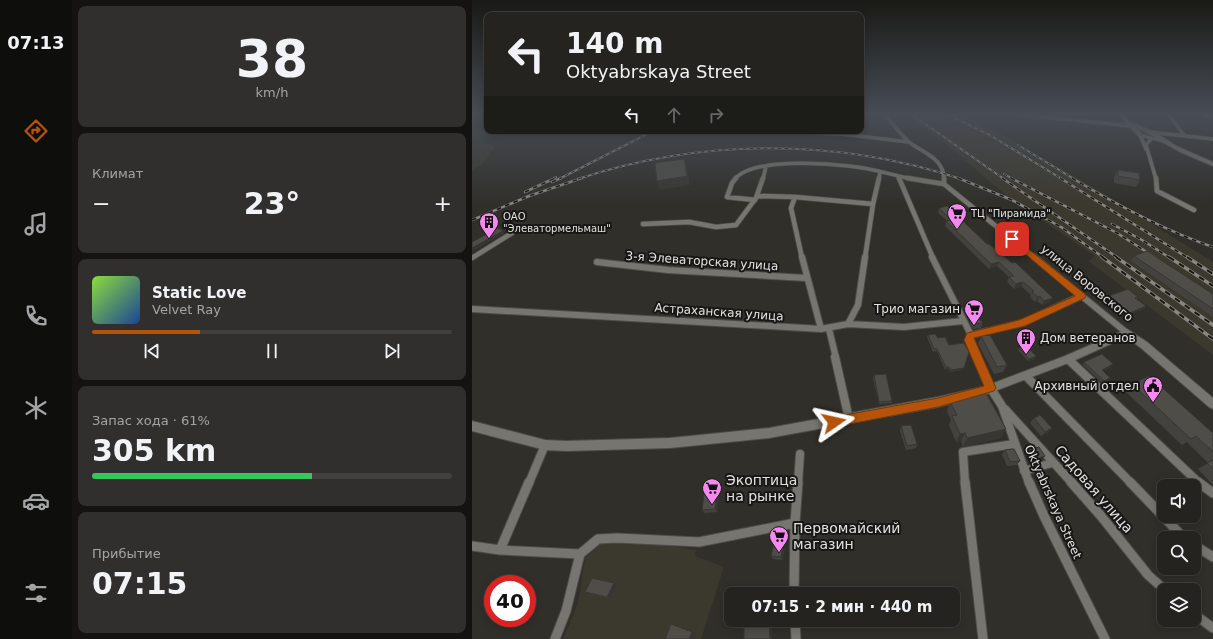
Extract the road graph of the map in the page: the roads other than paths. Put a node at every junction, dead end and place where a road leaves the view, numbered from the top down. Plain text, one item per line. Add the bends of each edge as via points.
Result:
1 (912, 144) edge
2 (1144, 144) edge
3 (1148, 144) edge
4 (1169, 144) edge
5 (1147, 150) junction
6 (1213, 164) edge
7 (766, 166) junction
8 (880, 172) junction
9 (898, 176) junction
10 (944, 184) junction
11 (795, 197) junction
12 (756, 198) junction
13 (873, 204) junction
14 (1194, 210) dead end
15 (643, 224) dead end
16 (512, 234) dead end
17 (472, 258) edge
18 (597, 262) dead end
19 (806, 278) junction
20 (1082, 296) junction
21 (472, 308) edge
22 (963, 321) junction
23 (848, 324) junction
24 (825, 329) junction
25 (1127, 333) junction
26 (971, 335) junction
27 (1068, 359) junction
28 (1026, 376) junction
29 (991, 388) junction
30 (1213, 404) edge
31 (1002, 406) junction
32 (849, 419) junction
33 (472, 426) edge
34 (1014, 444) junction
35 (546, 445) junction
36 (800, 454) dead end
37 (1052, 463) junction
38 (1024, 471) junction
39 (1213, 493) edge
40 (795, 523) junction
41 (1177, 531) edge
42 (472, 546) edge
43 (1201, 549) edge
44 (500, 550) junction
45 (580, 554) junction
46 (1213, 557) edge
47 (1157, 583) edge
48 (794, 587) edge
49 (1201, 619) edge
50 (795, 627) edge
51 (1213, 628) edge
52 (555, 639) edge
53 (796, 639) edge
54 (983, 639) edge
55 (1105, 639) edge

1 - 10 street via 937,160 944,172
2 - 5 street
3 - 5 street
4 - 6 street
5 - 14 street via 1155,172 1157,191
7 - 8 street via 818,163
7 - 12 street via 764,181
7 - 12 street via 740,173 732,183 727,197
8 - 9 street
8 - 13 street
9 - 10 street
9 - 22 street, Oktyabrskaya Street via 933,259
10 - 20 street, улица Воровского
11 - 12 street
11 - 13 street
11 - 19 street via 791,208
12 - 15 street via 736,225 716,227 689,222
13 - 23 street via 858,305
16 - 17 street
18 - 19 street, 3-я Элеваторская улица via 668,270
19 - 24 street
20 - 25 street, улица Воровского
20 - 26 street via 1022,323
21 - 24 street, Астраханская улица
22 - 23 street, Астраханская улица via 904,327
22 - 26 street, Oktyabrskaya Street
23 - 24 street, Астраханская улица
24 - 32 street
25 - 27 street
25 - 30 street, улица Воровского
26 - 29 street, Oktyabrskaya Street via 969,340
27 - 28 street
27 - 39 street via 1202,486
28 - 29 street
28 - 41 street
29 - 31 street, Oktyabrskaya Street
29 - 32 street via 938,402
31 - 34 street, Oktyabrskaya Street
31 - 37 street, Садовая улица
32 - 35 street via 769,433 670,443
33 - 35 street via 518,440
34 - 38 street, Oktyabrskaya Street
34 - 54 street via 963,452 966,501
35 - 44 street
36 - 40 street
37 - 38 street
37 - 47 street, Садовая улица
38 - 55 street, Oktyabrskaya Street
40 - 45 street via 699,542 598,539
40 - 48 street
42 - 44 street
43 - 46 street
44 - 45 street
45 - 52 street via 566,611
49 - 51 street
50 - 53 street

